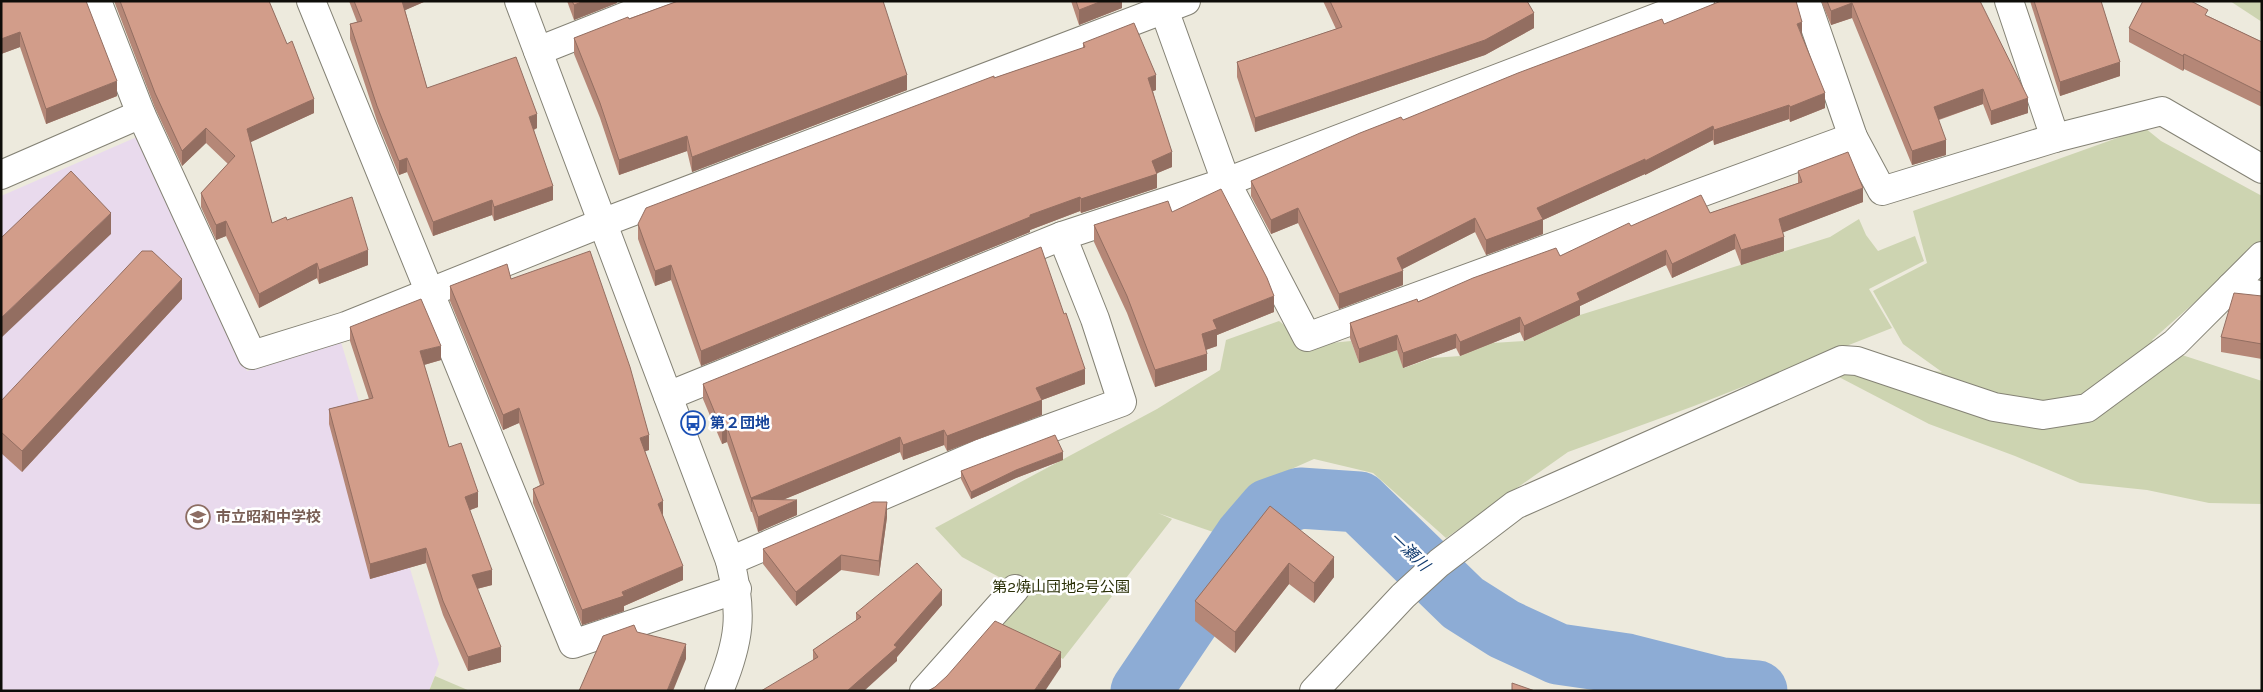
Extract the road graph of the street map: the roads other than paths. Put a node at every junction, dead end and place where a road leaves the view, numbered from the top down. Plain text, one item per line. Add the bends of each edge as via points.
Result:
1 (97, 1) edge
2 (311, 1) edge
3 (519, 1) edge
4 (664, 1) edge
5 (1700, 1) edge
6 (1806, 1) edge
7 (2009, 1) edge
8 (1171, 4) edge
9 (538, 51) junction
10 (141, 114) junction
11 (1853, 136) junction
12 (2055, 138) junction
13 (2262, 169) edge
14 (1, 175) edge
15 (1226, 182) junction
16 (602, 222) junction
17 (1062, 236) junction
18 (2262, 256) edge
19 (2231, 287) junction
20 (430, 292) junction
21 (2262, 296) edge
22 (668, 396) junction
23 (730, 561) junction
24 (737, 589) junction
25 (1015, 589) dead end
26 (719, 691) edge
27 (924, 691) edge
28 (1314, 691) edge

1 - 10 street
2 - 20 street
3 - 9 street
4 - 9 street
5 - 15 street
6 - 11 street
7 - 12 street
8 - 15 street
8 - 16 street
9 - 16 street
10 - 14 street
10 - 20 street via 252,355 346,326
11 - 12 street via 1882,191
11 - 15 street via 1307,337
12 - 13 street via 2162,111
15 - 17 street
16 - 20 street
16 - 22 street
17 - 22 street
17 - 23 street via 1095,319 1122,402 979,454
18 - 19 street
19 - 21 street
19 - 28 street via 2175,342 2087,408 2043,415 1994,407 1857,361 1842,360 1515,504 1438,563
20 - 24 street via 573,644
22 - 23 street
23 - 24 street
24 - 26 street via 739,626 731,662
25 - 27 street

